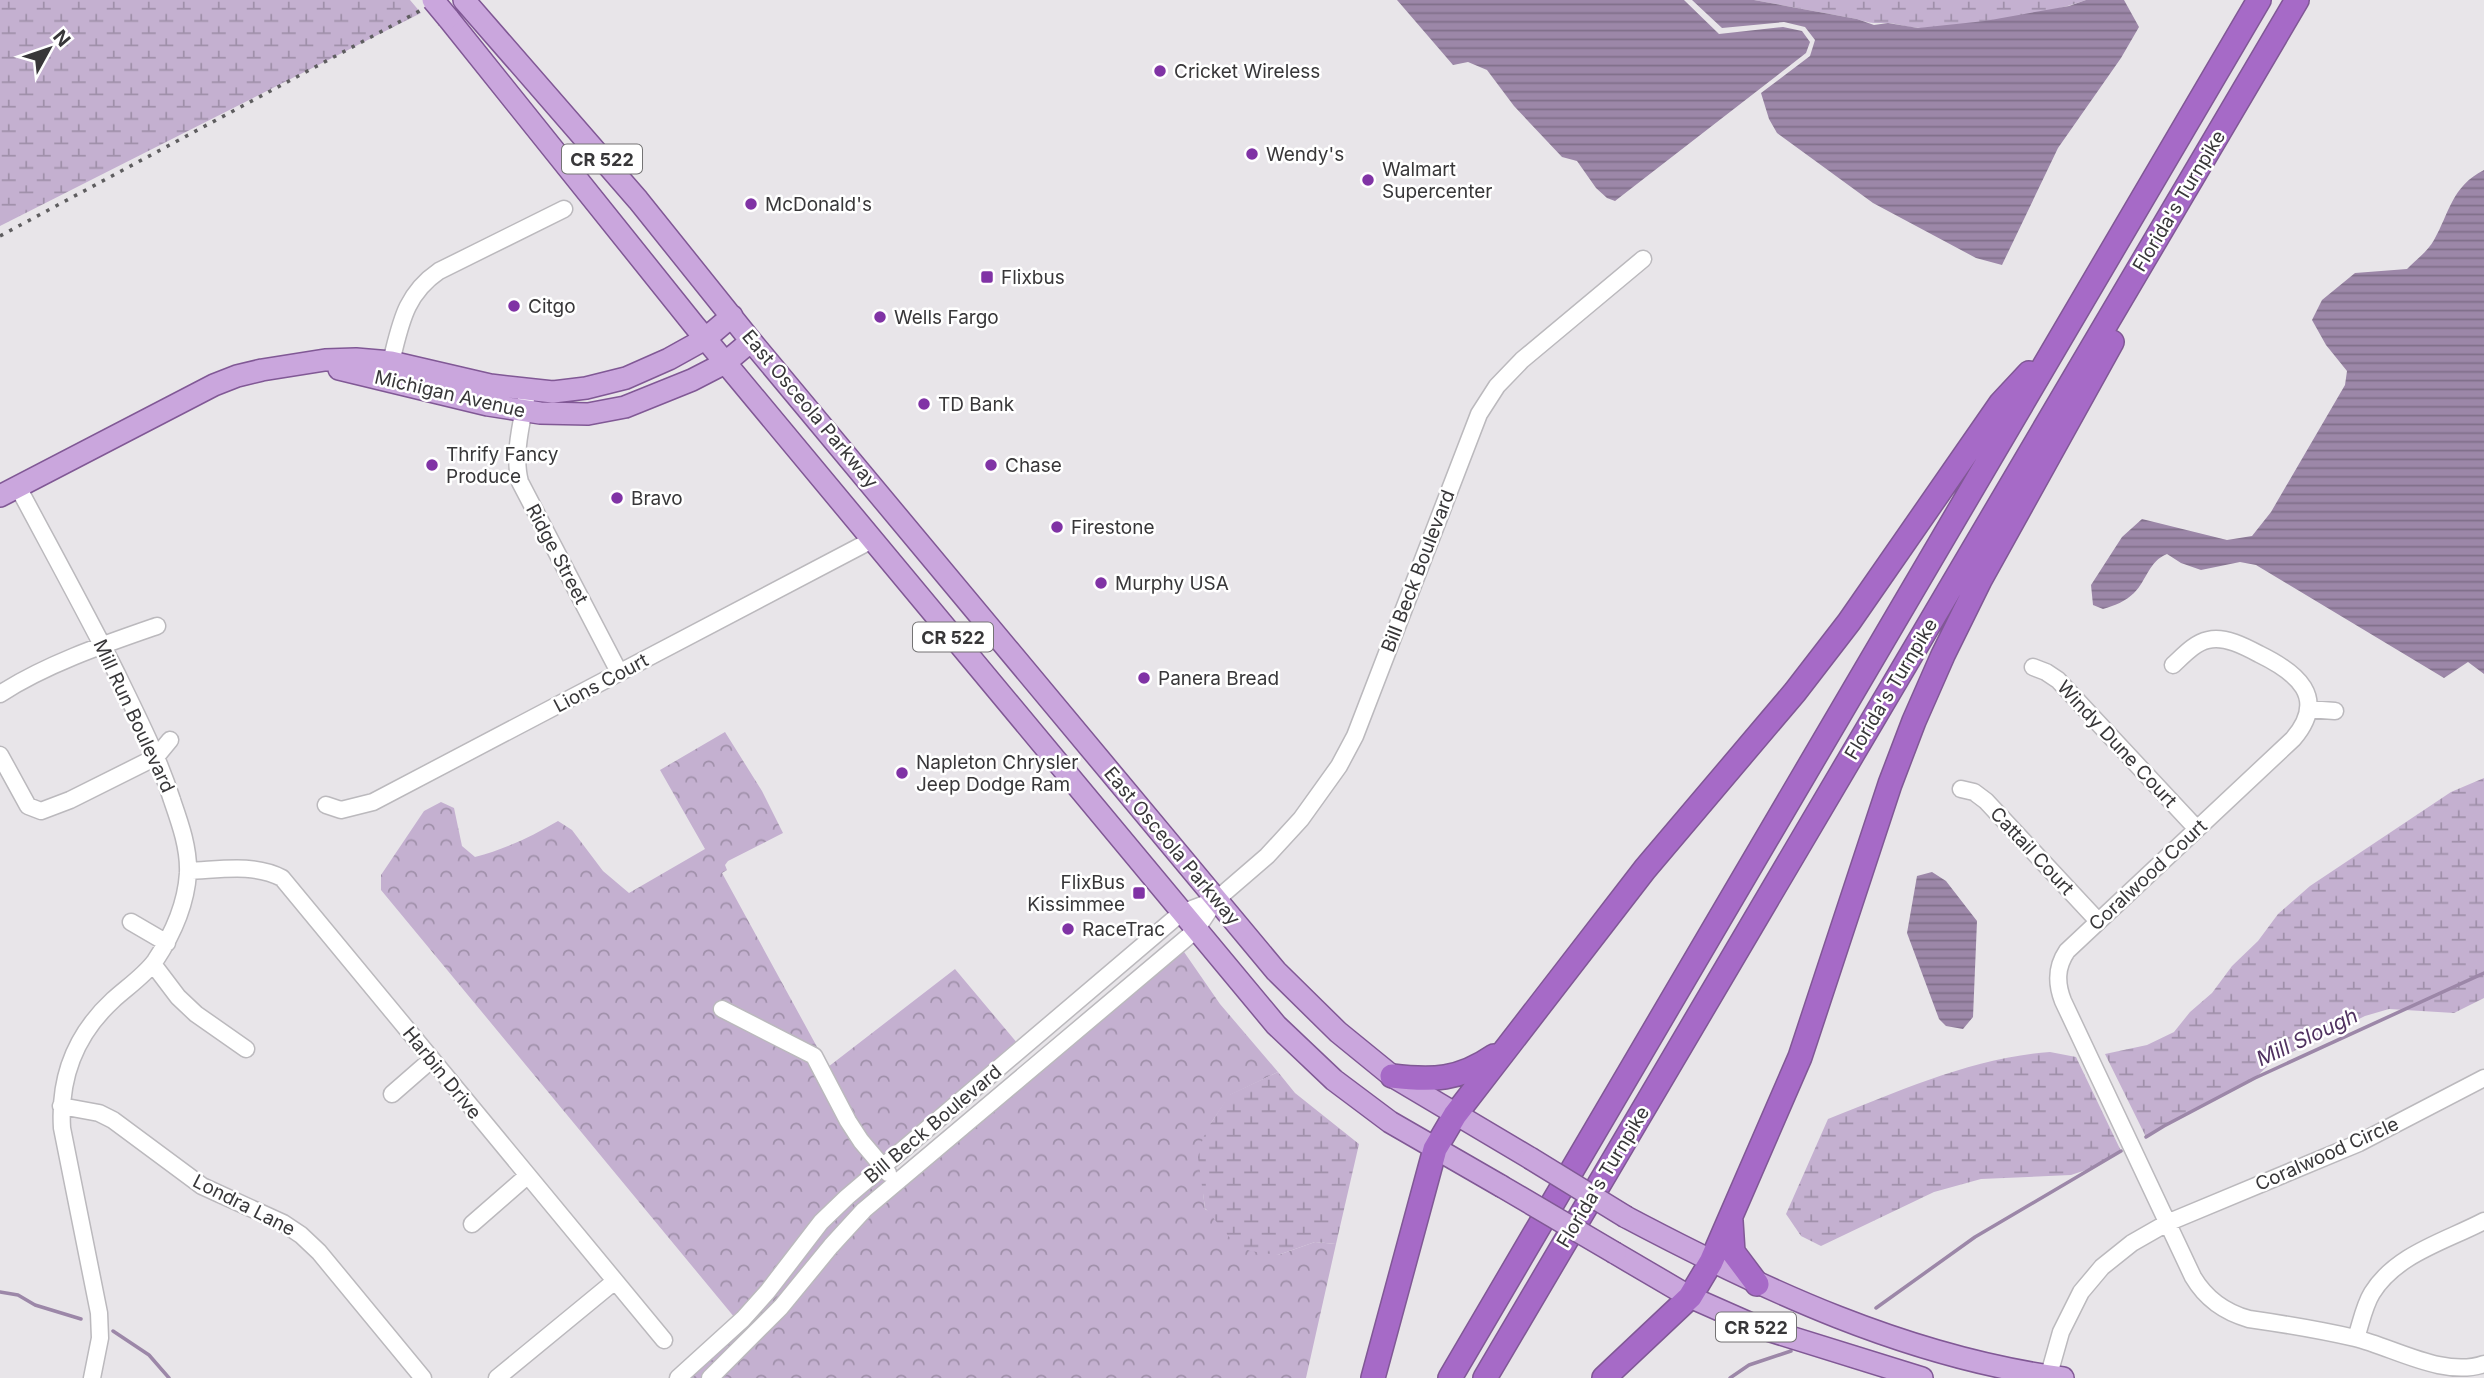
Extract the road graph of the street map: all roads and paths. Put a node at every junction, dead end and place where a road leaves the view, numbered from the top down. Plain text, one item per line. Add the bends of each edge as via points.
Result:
1 (433, 0) edge
2 (2259, 0) edge
3 (2297, 0) edge
4 (466, 3) edge
5 (2252, 76) junction
6 (564, 209) dead end
7 (1643, 259) dead end
8 (732, 316) junction
9 (705, 339) junction
10 (2059, 339) junction
11 (751, 341) junction
12 (725, 363) junction
13 (388, 372) junction
14 (528, 388) junction
15 (524, 412) junction
16 (9, 492) edge
17 (872, 540) junction
18 (156, 626) dead end
19 (102, 645) junction
20 (2173, 665) dead end
21 (2033, 667) dead end
22 (619, 673) junction
23 (0, 694) edge
24 (2308, 709) junction
25 (2335, 711) dead end
26 (170, 740) dead end
27 (0, 755) edge
28 (156, 757) junction
29 (1961, 789) dead end
30 (326, 805) dead end
31 (2197, 829) junction
32 (188, 871) junction
33 (1216, 900) junction
34 (1181, 913) junction
35 (2098, 921) junction
36 (131, 922) dead end
37 (1196, 930) junction
38 (167, 943) junction
39 (153, 964) junction
40 (722, 1009) dead end
41 (1508, 1047) junction
42 (246, 1049) dead end
43 (431, 1060) junction
44 (1392, 1076) junction
45 (2484, 1078) edge
46 (392, 1094) dead end
47 (61, 1105) junction
48 (1455, 1115) junction
49 (1435, 1149) junction
50 (883, 1167) junction
51 (527, 1176) junction
52 (896, 1182) junction
53 (1731, 1214) junction
54 (2484, 1221) edge
55 (2168, 1223) junction
56 (472, 1224) dead end
57 (1711, 1262) junction
58 (615, 1281) junction
59 (1757, 1284) junction
60 (1690, 1297) junction
61 (2356, 1338) junction
62 (664, 1340) dead end
63 (2484, 1364) edge
64 (2053, 1377) edge
65 (92, 1378) edge
66 (423, 1378) edge
67 (497, 1378) edge
68 (678, 1378) edge
69 (710, 1378) edge
70 (1373, 1378) edge
71 (1450, 1378) edge
72 (1485, 1378) edge
73 (1604, 1378) edge
74 (1922, 1378) edge

1 - 9 main road, East Osceola Parkway / CR 522, bridge
2 - 10 highway, Florida's Turnpike
3 - 5 highway, Florida's Turnpike
4 - 8 main road, East Osceola Parkway / CR 522
5 - 53 highway via 1943,655 1890,784 1800,1057
5 - 72 highway, Florida's Turnpike
6 - 13 street via 426,280 406,308
7 - 33 street, Bill Beck Boulevard via 1497,386 1479,414 1346,755 1285,838
8 - 9 main road, Michigan Avenue
8 - 11 main road, East Osceola Parkway / CR 522
9 - 12 main road, East Osceola Parkway / CR 522
9 - 14 main road, Michigan Avenue via 626,378 553,392
10 - 41 highway via 2001,402 1795,692 1646,869
10 - 71 highway, Florida's Turnpike
11 - 12 main road, Michigan Avenue
11 - 33 main road, East Osceola Parkway / CR 522
12 - 15 main road, Michigan Avenue via 625,407 588,414
12 - 17 main road, East Osceola Parkway / CR 522
13 - 14 main road, Michigan Avenue
13 - 15 main road, Michigan Avenue
13 - 16 main road, Michigan Avenue via 299,364 237,376
14 - 15 street, Ridge Street
15 - 22 street, Ridge Street via 520,482
16 - 19 street, Mill Run Boulevard
17 - 22 street, Lions Court
17 - 34 main road, East Osceola Parkway / CR 522
18 - 19 street
19 - 23 street
19 - 28 street, Mill Run Boulevard
20 - 24 street via 2203,641 2230,642 2291,672 2304,688
21 - 31 street, Windy Dune Court via 2058,680
22 - 30 street, Lions Court via 373,802 341,810
24 - 25 street
24 - 31 street, Coralwood Court via 2293,739
26 - 28 street
27 - 28 street via 28,806 41,811
28 - 32 street, Mill Run Boulevard via 179,820
29 - 35 street, Cattail Court via 1986,802
31 - 35 street, Coralwood Court
32 - 38 street, Mill Run Boulevard via 185,896
32 - 43 street, Harbin Drive via 255,869 282,878
33 - 34 street, Bill Beck Boulevard
33 - 37 street, Bill Beck Boulevard
33 - 44 main road, East Osceola Parkway / CR 522 via 1338,1032
34 - 37 main road, East Osceola Parkway / CR 522
34 - 50 street, Bill Beck Boulevard
35 - 55 street, Coralwood Court via 2063,957 2060,992
36 - 38 street
37 - 49 main road, East Osceola Parkway / CR 522 via 1306,1055 1367,1105
37 - 52 street, Bill Beck Boulevard
38 - 39 street, Mill Run Boulevard
39 - 42 street via 196,1014
39 - 47 street, Mill Run Boulevard via 110,1003 77,1045
40 - 50 street via 814,1055 848,1121
41 - 44 highway via 1452,1077 1420,1080
41 - 48 highway
43 - 46 street
43 - 51 street, Harbin Drive
44 - 48 main road, East Osceola Parkway / CR 522
45 - 55 street, Coralwood Circle via 2359,1143
47 - 65 street, Mill Run Boulevard via 99,1313 100,1338
47 - 66 street, Londra Lane via 99,1113 202,1186 301,1235
48 - 49 highway
48 - 57 main road, East Osceola Parkway / CR 522, bridge
49 - 60 main road, East Osceola Parkway / CR 522, bridge
49 - 70 highway
50 - 52 street
50 - 68 street, Bill Beck Boulevard via 821,1222 743,1319
51 - 56 street
51 - 58 street, Harbin Drive
52 - 69 street, Bill Beck Boulevard via 864,1210 781,1307
53 - 57 highway
53 - 59 highway via 1733,1252
54 - 61 street via 2389,1271 2372,1293
55 - 61 street via 2197,1284 2226,1310 2249,1319
55 - 64 street, Coralwood Circle via 2132,1243 2081,1292 2061,1332
57 - 59 main road, East Osceola Parkway / CR 522
57 - 60 highway
58 - 62 street, Harbin Drive
58 - 67 street
59 - 64 main road, East Osceola Parkway / CR 522 via 1890,1337 1967,1360
60 - 73 highway
60 - 74 main road, East Osceola Parkway / CR 522 via 1758,1327
61 - 63 street via 2449,1368

